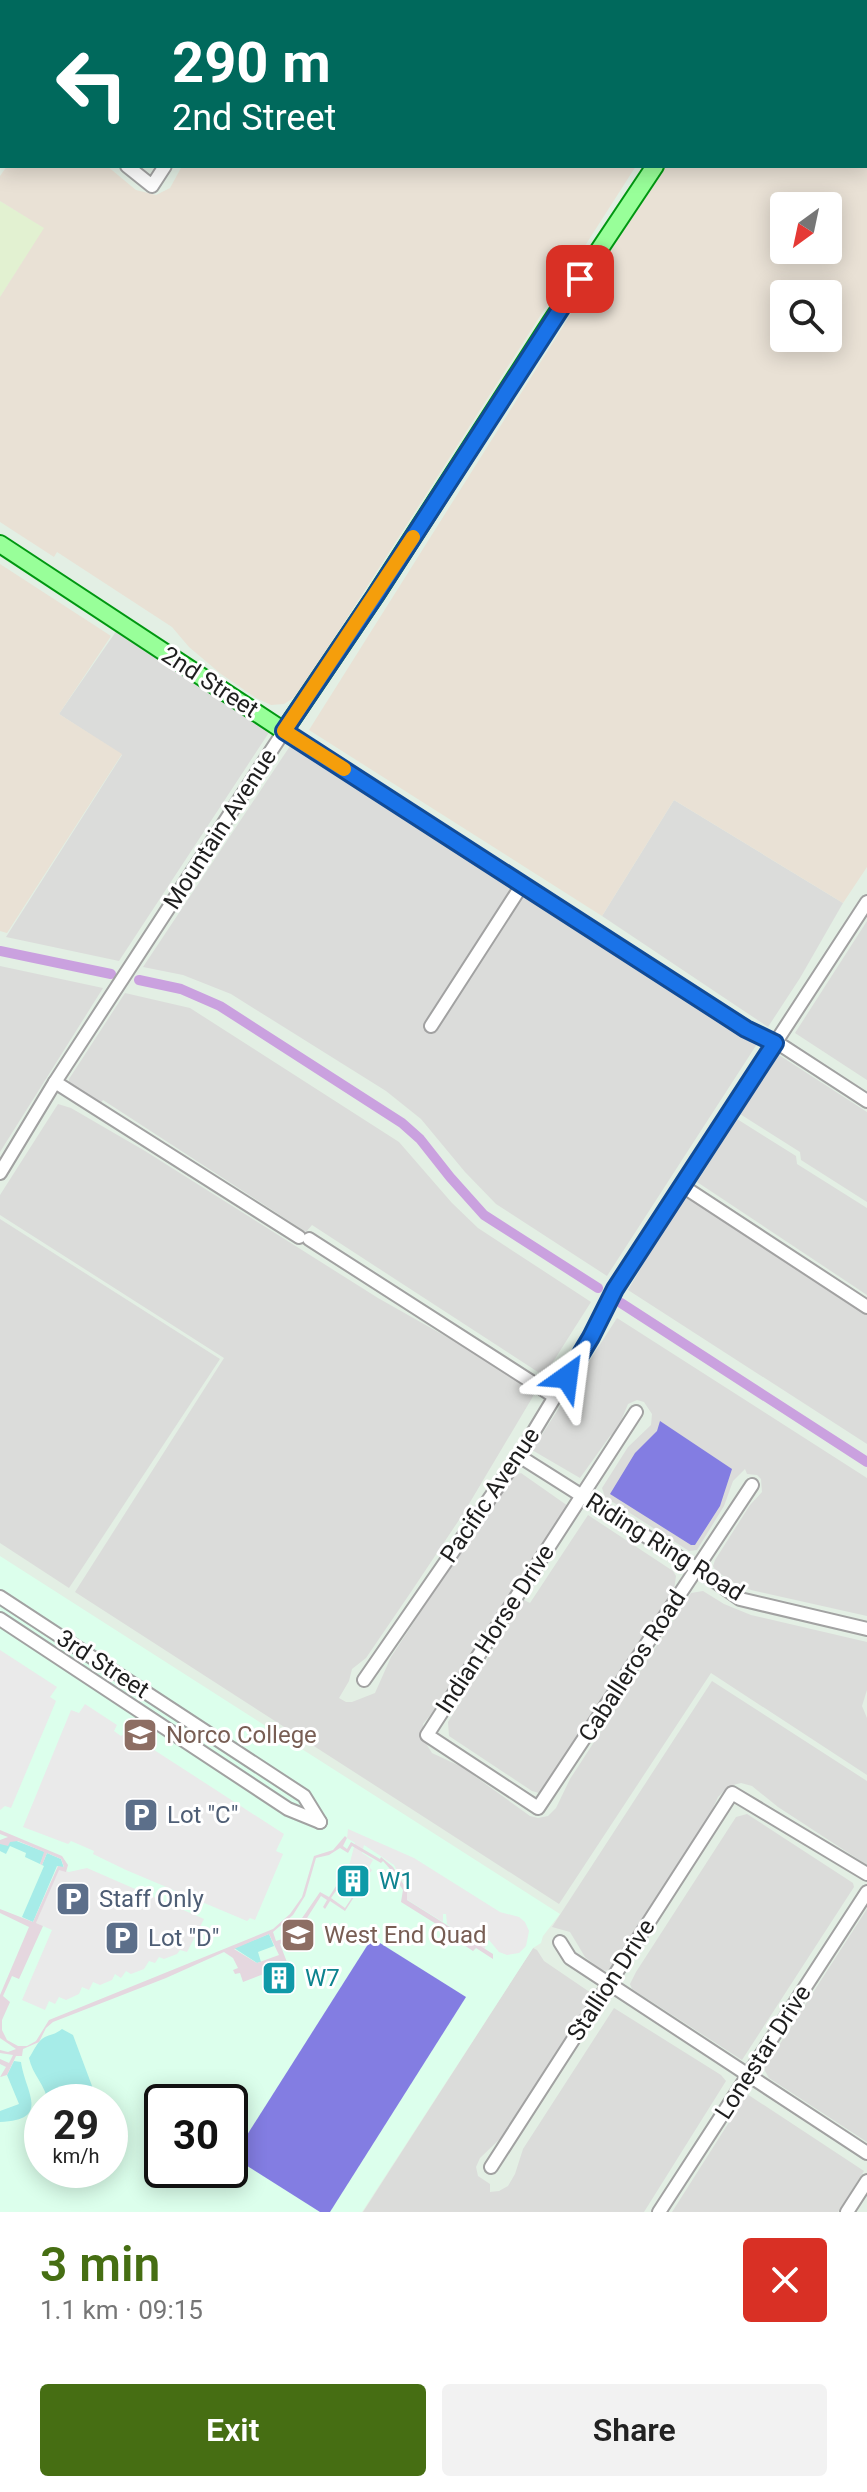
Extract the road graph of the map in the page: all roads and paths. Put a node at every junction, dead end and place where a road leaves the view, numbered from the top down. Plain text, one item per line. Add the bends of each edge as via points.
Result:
1 (130, 168) edge
2 (164, 168) edge
3 (654, 168) edge
4 (0, 544) edge
5 (284, 731) junction
6 (522, 885) junction
7 (867, 902) edge
8 (431, 1026) dead end
9 (775, 1043) junction
10 (55, 1082) junction
11 (867, 1101) edge
12 (0, 1173) edge
13 (681, 1185) junction
14 (867, 1307) edge
15 (555, 1397) junction
16 (636, 1412) dead end
17 (519, 1456) junction
18 (752, 1485) dead end
19 (582, 1494) junction
20 (696, 1568) junction
21 (0, 1597) edge
22 (0, 1619) edge
23 (867, 1629) edge
24 (364, 1680) dead end
25 (538, 1808) joint
26 (867, 1874) edge
27 (867, 1892) edge
28 (560, 1942) dead end
29 (609, 1984) junction
30 (747, 2075) junction
31 (867, 2153) edge
32 (491, 2167) dead end
33 (867, 2181) edge
34 (659, 2212) edge
35 (847, 2212) edge

1 - 2 street via 152,186
3 - 5 main road, Mountain Avenue
4 - 5 main road, 2nd Street
5 - 6 street, 2nd Street
5 - 10 street, Mountain Avenue
6 - 8 street
6 - 9 street, 2nd Street
7 - 9 street, Pacific Avenue
9 - 11 street, 2nd Street
9 - 13 street, Pacific Avenue
10 - 12 street, Mountain Avenue
10 - 15 street
13 - 14 street
13 - 15 street, Pacific Avenue
15 - 17 street, Pacific Avenue
16 - 19 street, Indian Horse Drive
17 - 19 street, Riding Ring Road
17 - 24 street, Pacific Avenue
18 - 20 street, Caballeros Road
19 - 20 street, Riding Ring Road
19 - 25 street, Indian Horse Drive via 427,1735
20 - 23 street, Riding Ring Road via 740,1599
20 - 25 street, Caballeros Road
21 - 22 street, 3rd Street via 304,1796 320,1822 288,1809
26 - 29 street, Stallion Drive via 732,1793
27 - 30 street, Lonestar Drive
28 - 29 street via 570,1958
29 - 30 street
29 - 32 street, Stallion Drive
30 - 31 street
30 - 34 street, Lonestar Drive
33 - 35 street

